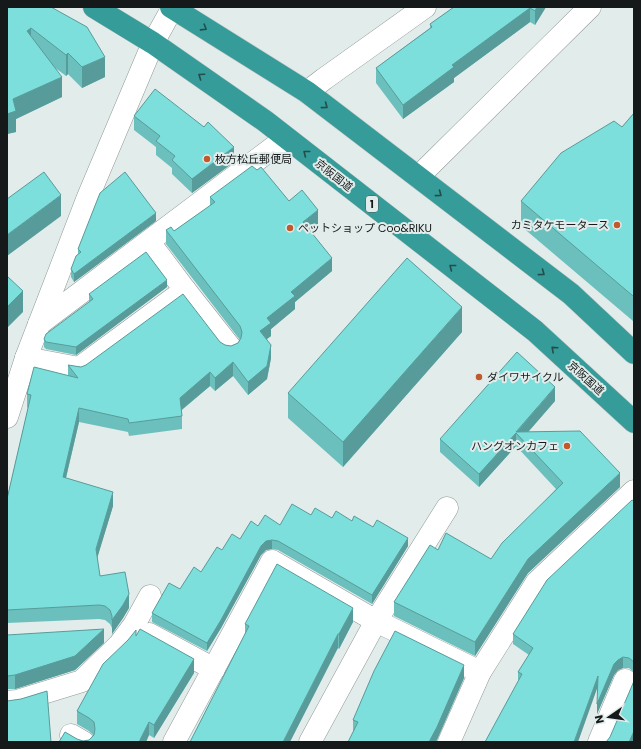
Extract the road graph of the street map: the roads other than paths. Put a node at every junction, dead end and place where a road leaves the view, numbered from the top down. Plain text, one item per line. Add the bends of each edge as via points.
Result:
1 (94, 7) edge
2 (172, 7) edge
3 (425, 7) edge
4 (590, 7) edge
5 (153, 43) junction
6 (307, 92) junction
7 (286, 138) junction
8 (418, 177) junction
9 (149, 242) junction
10 (185, 290) junction
11 (39, 324) junction
12 (230, 347) edge
13 (634, 353) edge
14 (26, 358) junction
15 (7, 417) edge
16 (634, 422) edge
17 (634, 491) edge
18 (447, 508) dead end
19 (150, 596) dead end
20 (376, 621) junction
21 (149, 634) edge
22 (214, 669) junction
23 (480, 672) junction
24 (625, 680) dead end
25 (7, 702) edge
26 (174, 742) edge
27 (310, 742) edge
28 (449, 742) edge
29 (599, 742) edge

1 - 5 highway, 京阪国道 / 1
2 - 5 street
2 -> 6 highway
3 - 6 street
4 - 8 street
7 -> 5 highway, 京阪国道 / 1
5 - 11 street via 88,197
6 -> 8 highway
7 - 9 street
16 -> 7 highway, 京阪国道 / 1 via 535,331
8 -> 13 highway via 571,294
9 - 10 street
9 - 11 street
10 - 12 street
10 - 14 street via 80,368
11 - 14 street
14 - 15 street
17 - 23 street via 537,582
18 - 20 street
19 - 25 street via 119,645 82,681
20 - 22 street via 272,561
20 - 23 street
20 - 27 street
21 - 22 street
22 - 26 street
23 - 28 street
24 - 29 street

